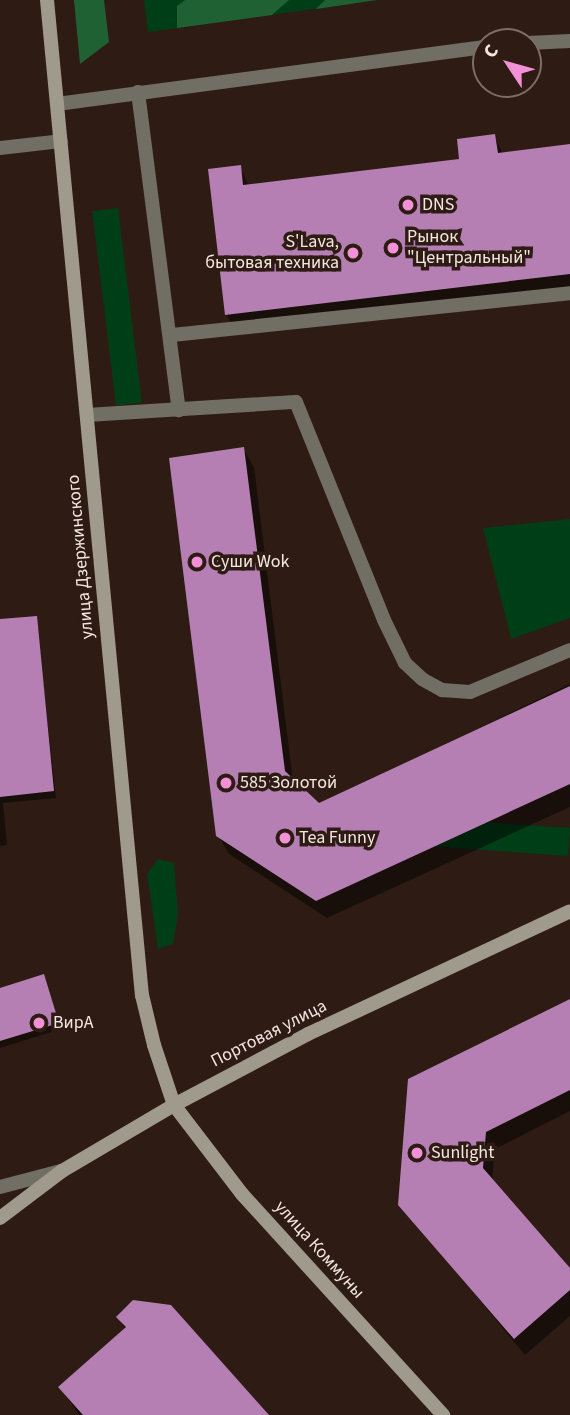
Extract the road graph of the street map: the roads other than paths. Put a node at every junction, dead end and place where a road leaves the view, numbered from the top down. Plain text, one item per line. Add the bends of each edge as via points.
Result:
1 (47, 0) edge
2 (570, 41) edge
3 (542, 42) edge
4 (472, 49) edge
5 (138, 92) junction
6 (57, 104) junction
7 (61, 141) junction
8 (0, 148) edge
9 (570, 293) edge
10 (172, 335) junction
11 (179, 410) junction
12 (87, 415) junction
13 (570, 650) edge
14 (570, 911) edge
15 (174, 1105) junction
16 (62, 1171) junction
17 (0, 1187) edge
18 (0, 1218) edge
19 (443, 1415) edge

1 - 6 street, улица Дзержинского
2 - 3 street
4 - 5 street
5 - 6 street
5 - 10 street
6 - 7 street, улица Дзержинского
7 - 8 street
7 - 12 street, улица Дзержинского
9 - 10 street
10 - 11 street
11 - 12 street
11 - 13 street via 296,402 384,620 405,663 422,679 442,690 470,692
12 - 15 street, улица Дзержинского via 142,995
14 - 15 street, Портовая улица via 308,1034
15 - 16 street, Портовая улица
15 - 19 street, улица Коммуны via 242,1194
16 - 17 street
16 - 18 street, Портовая улица

